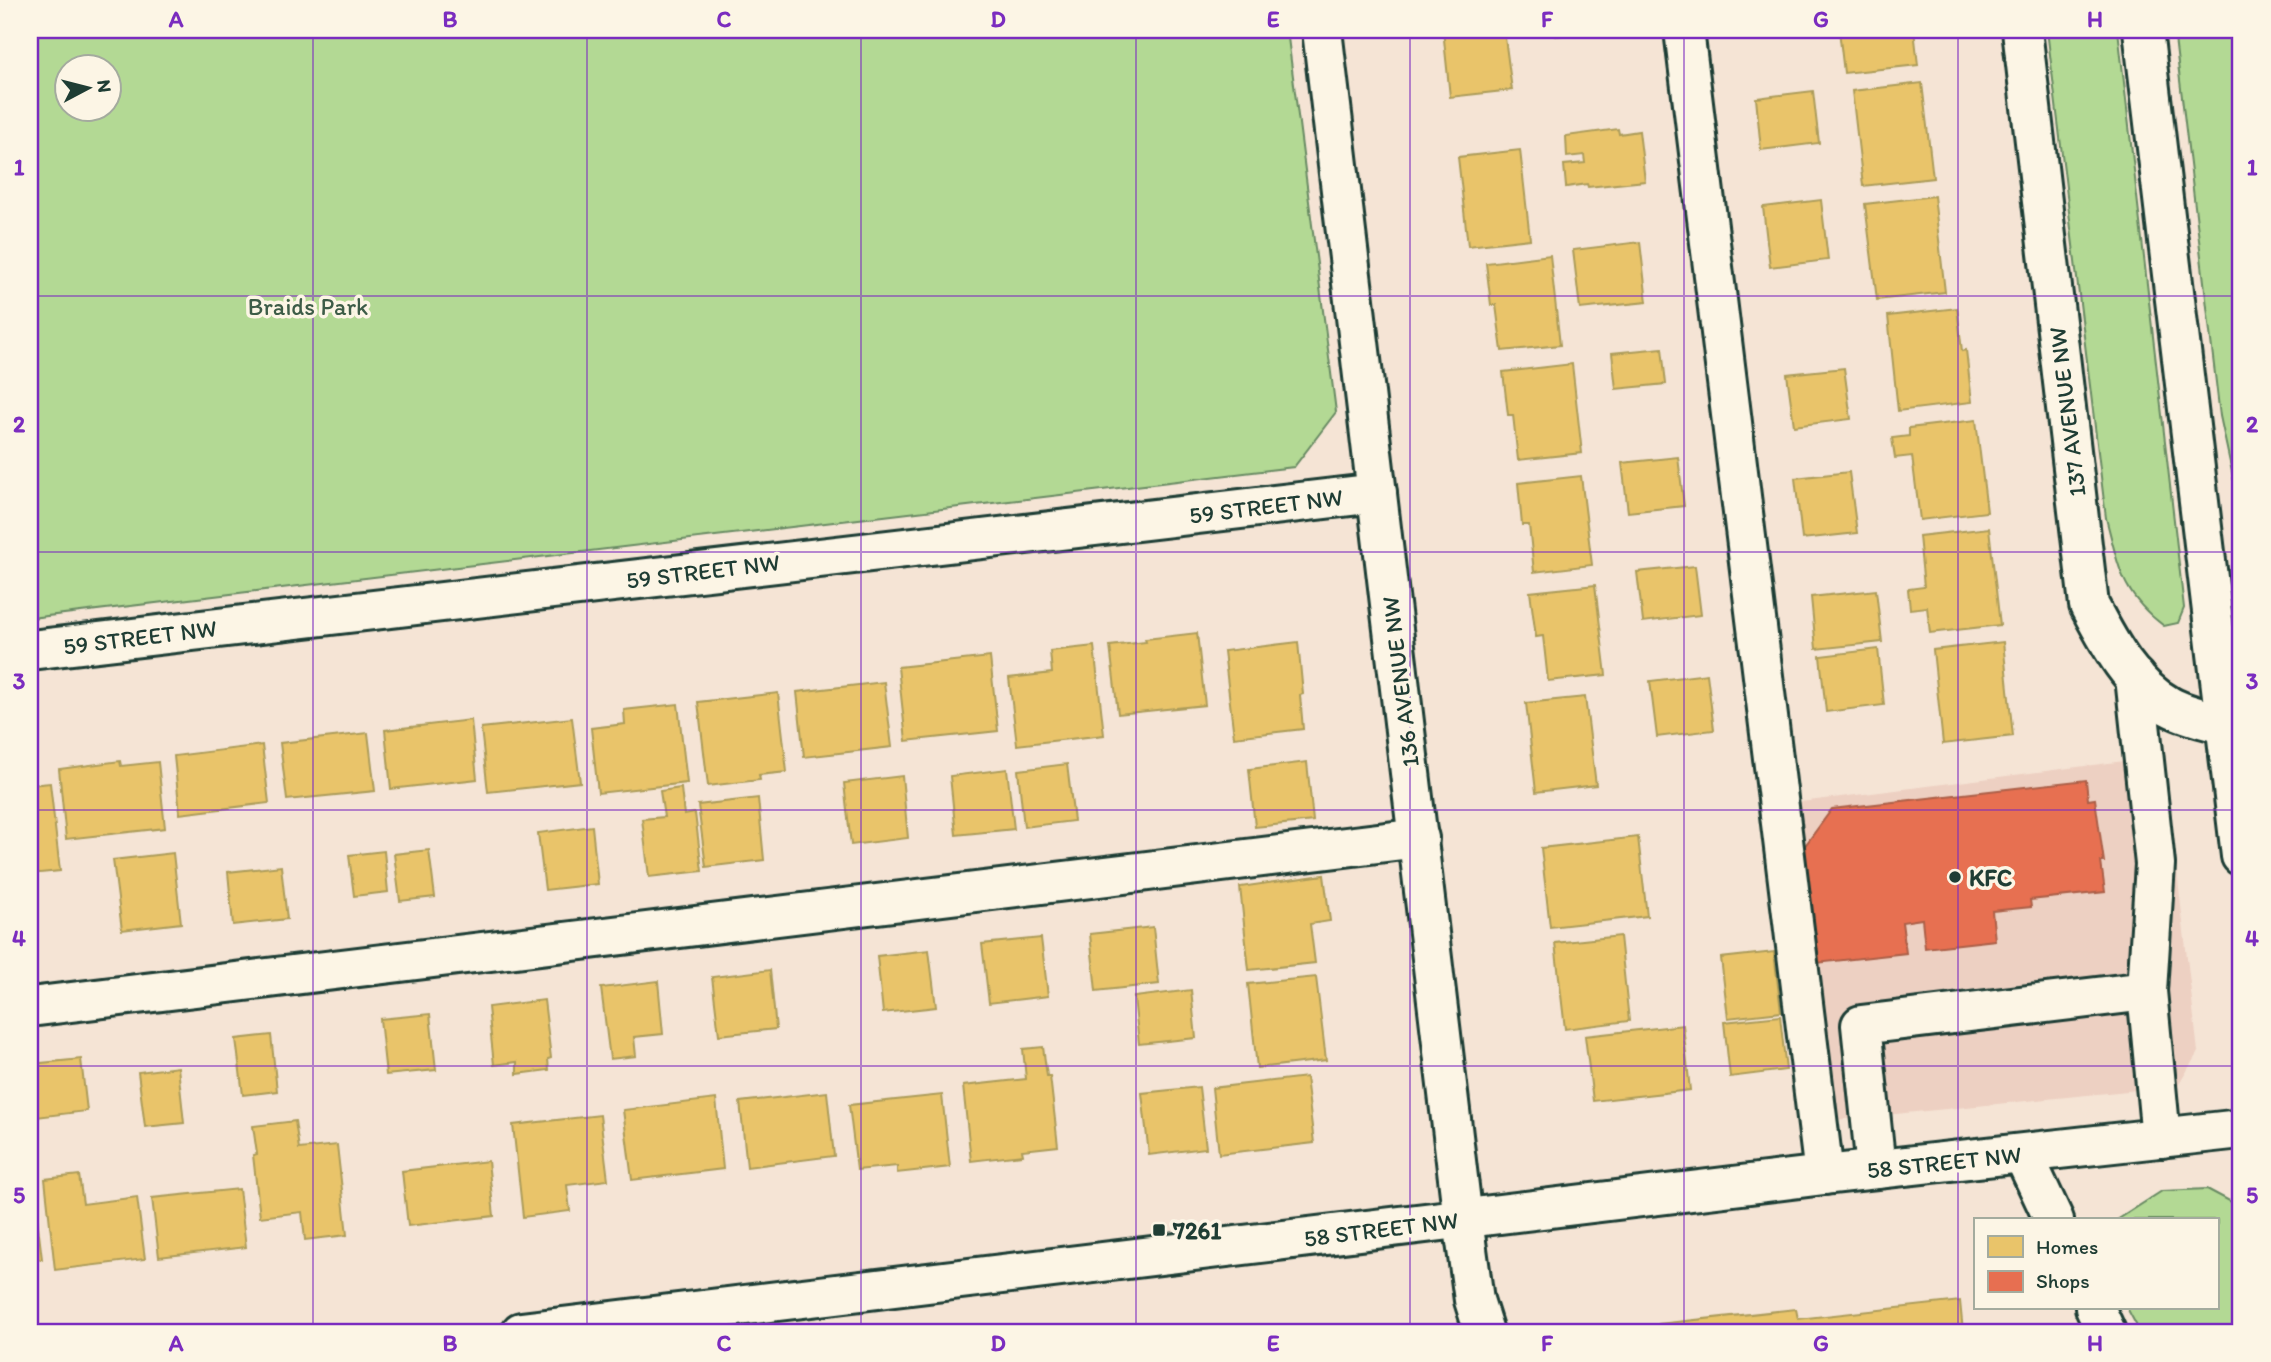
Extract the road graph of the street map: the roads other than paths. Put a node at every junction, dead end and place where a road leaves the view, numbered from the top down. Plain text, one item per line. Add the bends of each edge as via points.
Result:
1 (1322, 30) edge
2 (1684, 30) edge
3 (2022, 30) edge
4 (2143, 30) edge
5 (1377, 493) junction
6 (30, 650) edge
7 (2135, 677) junction
8 (2225, 726) junction
9 (1419, 838) junction
10 (2241, 856) edge
11 (2147, 991) junction
12 (30, 1007) edge
13 (2241, 1129) edge
14 (2161, 1138) junction
15 (2023, 1154) junction
16 (1876, 1169) junction
17 (1824, 1175) junction
18 (2053, 1218) edge
19 (1463, 1220) junction
20 (2096, 1310) edge
21 (753, 1319) edge
22 (521, 1332) edge
23 (1484, 1332) edge
24 (2106, 1332) edge

1 - 5 street, 136 AVENUE NW
2 - 17 street
3 - 7 street, 137 AVENUE NW via 2089,605 2112,649
4 - 8 street
5 - 6 street, 59 STREET NW
5 - 9 street, 136 AVENUE NW
7 - 8 street, 137 AVENUE NW via 2170,707
7 - 11 street via 2155,864
8 - 10 street
9 - 12 street
9 - 19 street, 136 AVENUE NW
11 - 14 street
11 - 16 street via 1861,1025
13 - 14 street, 58 STREET NW
14 - 15 street, 58 STREET NW
15 - 16 street, 58 STREET NW
15 - 18 street
16 - 17 street, 58 STREET NW
17 - 19 street, 58 STREET NW
19 - 21 street, 58 STREET NW
19 - 23 street, 136 AVENUE NW via 1474,1300
20 - 24 street
21 - 22 street, 58 STREET NW

